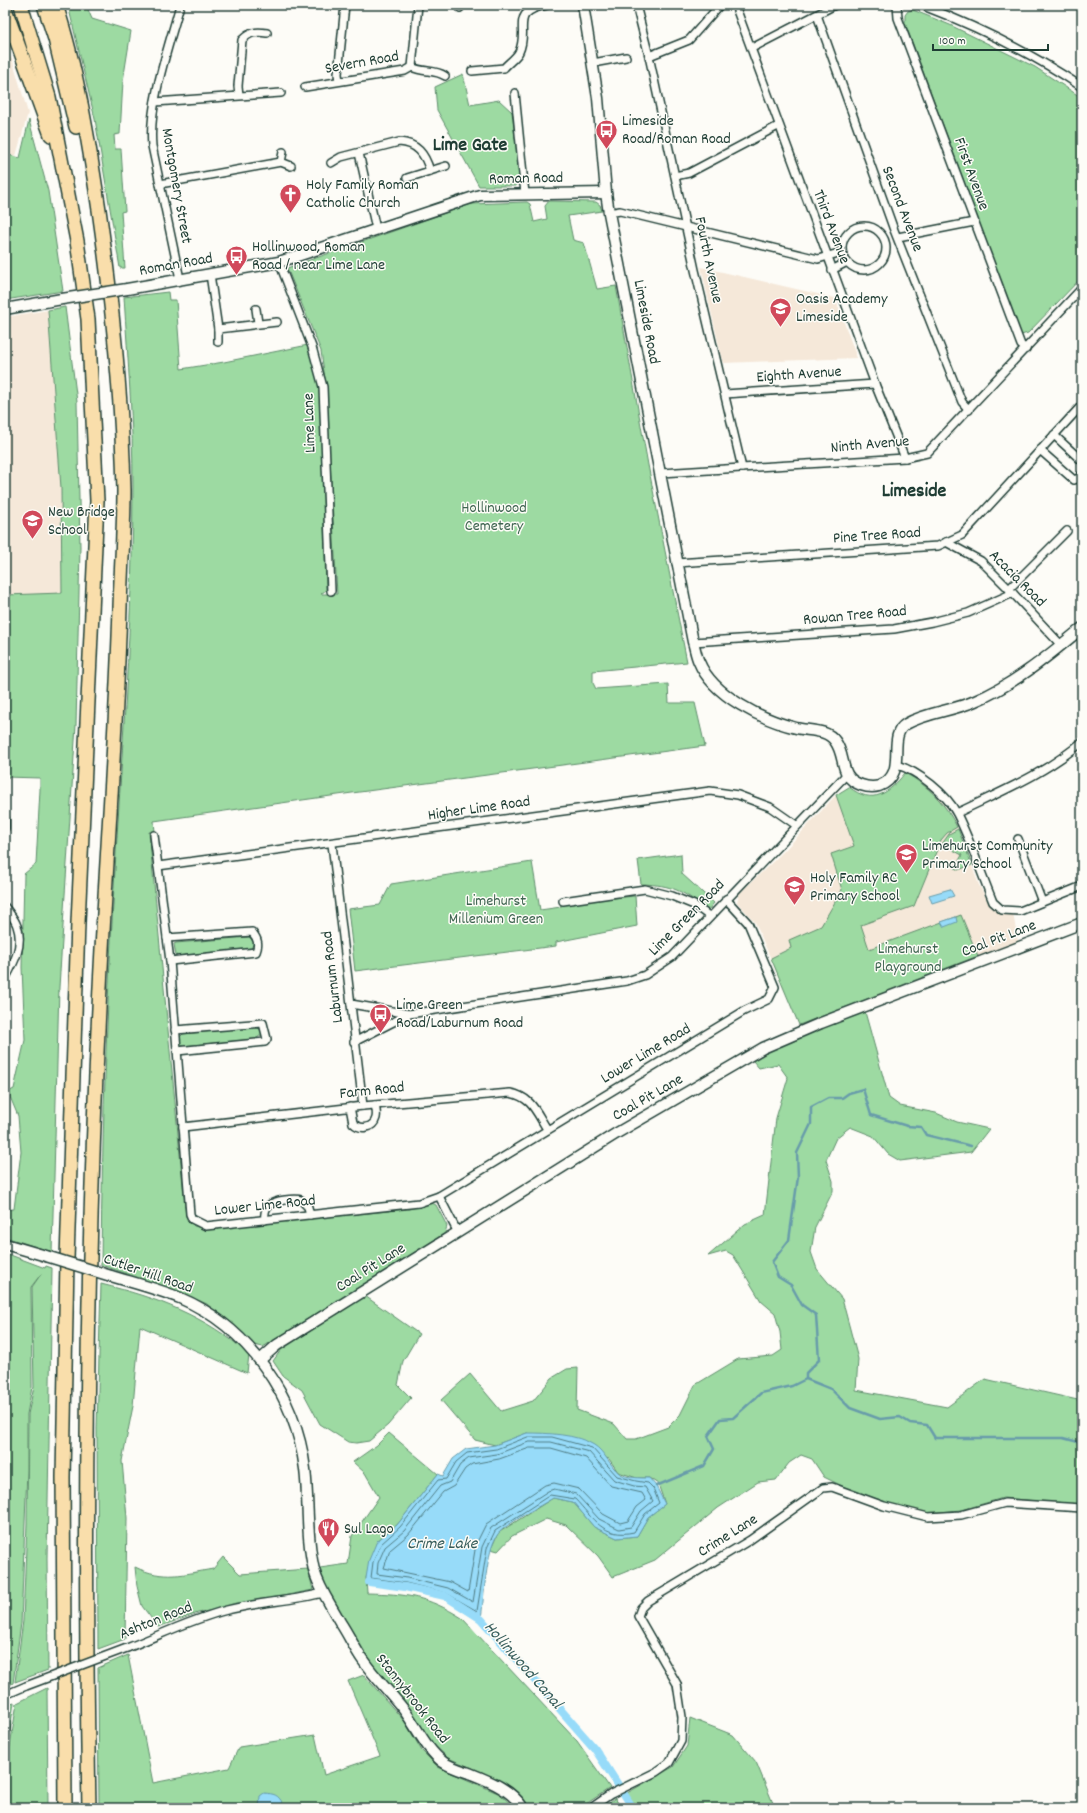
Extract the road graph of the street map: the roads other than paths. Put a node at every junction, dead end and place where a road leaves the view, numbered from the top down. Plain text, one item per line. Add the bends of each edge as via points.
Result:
1 (21, 5) edge
2 (44, 5) edge
3 (56, 5) edge
4 (180, 5) edge
5 (345, 5) edge
6 (418, 5) edge
7 (547, 5) edge
8 (583, 5) edge
9 (636, 5) edge
10 (720, 5) edge
11 (735, 5) edge
12 (835, 5) edge
13 (897, 5) edge
14 (921, 5) edge
15 (5, 9) edge
16 (817, 15) junction
17 (267, 33) dead end
18 (752, 48) junction
19 (649, 56) junction
20 (626, 57) dead end
21 (593, 63) junction
22 (412, 67) junction
23 (472, 72) dead end
24 (445, 76) dead end
25 (339, 81) junction
26 (305, 87) dead end
27 (1082, 87) edge
28 (281, 93) dead end
29 (515, 93) dead end
30 (239, 95) junction
31 (154, 102) junction
32 (778, 126) junction
33 (339, 148) dead end
34 (283, 152) dead end
35 (360, 153) junction
36 (341, 157) junction
37 (281, 162) junction
38 (331, 163) dead end
39 (291, 166) dead end
40 (446, 166) dead end
41 (64, 170) junction
42 (430, 171) junction
43 (675, 176) junction
44 (407, 178) dead end
45 (160, 184) junction
46 (606, 193) junction
47 (526, 194) junction
48 (609, 213) junction
49 (974, 222) junction
50 (687, 226) junction
51 (376, 229) junction
52 (894, 230) junction
53 (880, 233) junction
54 (898, 237) junction
55 (901, 246) junction
56 (104, 248) junction
57 (887, 249) junction
58 (842, 252) junction
59 (826, 255) junction
60 (279, 262) junction
61 (847, 262) junction
62 (832, 270) junction
63 (210, 274) junction
64 (180, 279) junction
65 (1082, 288) edge
66 (5, 309) edge
67 (256, 309) dead end
68 (277, 322) dead end
69 (258, 323) junction
70 (218, 329) junction
71 (218, 342) dead end
72 (1026, 350) junction
73 (875, 384) junction
74 (725, 394) junction
75 (1082, 405) edge
76 (969, 410) junction
77 (1054, 435) junction
78 (1040, 450) junction
79 (905, 458) junction
80 (1082, 461) edge
81 (742, 468) junction
82 (661, 473) junction
83 (1082, 474) edge
84 (1067, 531) dead end
85 (946, 542) junction
86 (676, 563) junction
87 (331, 591) dead end
88 (1011, 591) junction
89 (1082, 628) edge
90 (693, 642) junction
91 (1061, 646) junction
92 (1082, 742) edge
93 (897, 765) junction
94 (846, 775) junction
95 (7, 810) dead end
96 (957, 813) junction
97 (5, 819) edge
98 (796, 825) junction
99 (5, 828) edge
100 (154, 835) dead end
101 (1018, 839) dead end
102 (332, 844) junction
103 (158, 866) junction
104 (1082, 886) edge
105 (726, 899) junction
106 (563, 901) dead end
107 (1042, 902) junction
108 (5, 907) edge
109 (7, 916) edge
110 (709, 916) junction
111 (1082, 923) edge
112 (167, 938) junction
113 (170, 961) junction
114 (5, 979) edge
115 (351, 1004) junction
116 (409, 1014) junction
117 (175, 1030) junction
118 (354, 1042) junction
119 (177, 1051) junction
120 (375, 1105) junction
121 (363, 1106) junction
122 (350, 1107) junction
123 (183, 1127) junction
124 (547, 1130) junction
125 (439, 1196) junction
126 (310, 1215) junction
127 (265, 1220) junction
128 (457, 1231) junction
129 (5, 1244) edge
130 (260, 1360) junction
131 (1082, 1508) edge
132 (323, 1593) junction
133 (5, 1695) edge
134 (65, 1808) edge
135 (89, 1808) edge
136 (523, 1808) edge
137 (591, 1808) edge

1 - 41 highway via 49,97
2 - 56 highway via 55,39
3 - 56 highway via 65,31 92,164
4 - 31 street, Montgomery Street
5 - 25 street
6 - 22 street
7 - 23 street via 527,11 519,51 504,68
8 - 21 street, Limeside Road
9 - 19 street, Fourth Avenue
10 - 19 street via 689,40
11 - 18 street, Third Avenue
12 - 16 street
13 - 49 street, First Avenue via 898,18
14 - 27 street via 1022,52
15 - 41 highway
16 - 18 street
16 - 52 street, Second Avenue
17 - 30 street via 250,33 242,40
18 - 32 street, Third Avenue
19 - 43 street, Fourth Avenue
20 - 21 street
21 - 46 street, Limeside Road
22 - 24 street, Severn Road via 440,72
22 - 25 street, Severn Road via 405,72
25 - 26 street, Severn Road
28 - 30 street
29 - 47 street
30 - 31 street
31 - 45 street, Montgomery Street via 150,131
32 - 43 street via 689,173
32 - 59 street, Third Avenue
33 - 36 street
34 - 37 street
35 - 36 street
35 - 42 street via 391,143 406,142 424,156
35 - 51 street
36 - 38 street
37 - 39 street
37 - 45 street
40 - 42 street
41 - 134 highway via 88,319 97,501 76,970 67,1267 63,1477
42 - 44 street
43 - 50 street, Fourth Avenue
45 - 64 street, Montgomery Street
46 - 47 street, Roman Road
46 - 48 street, Limeside Road
47 - 51 street, Roman Road via 480,195
48 - 50 street via 620,211
48 - 82 street, Limeside Road
49 - 54 street
49 - 72 street, First Avenue via 1021,345
50 - 59 street via 818,259
50 - 74 street, Fourth Avenue
51 - 60 street, Roman Road
52 - 53 street
52 - 54 street, Second Avenue
53 - 57 street via 886,241
53 - 58 street via 867,226 854,228 844,238
54 - 55 street, Second Avenue
55 - 57 street
55 - 76 street, Second Avenue via 962,402
56 - 135 highway via 118,382 124,492 117,713 104,895 89,1253 86,1475
57 - 61 street via 885,257 875,268 859,270
58 - 59 street
58 - 61 street
59 - 62 street, Third Avenue
60 - 63 street, Roman Road
60 - 87 street, Lime Lane via 312,347 323,387
61 - 62 street
62 - 73 street, Third Avenue
63 - 64 street, Roman Road
63 - 70 street
64 - 66 street, Roman Road, bridge
65 - 72 street, Ninth Avenue
67 - 69 street
68 - 69 street
69 - 70 street
70 - 71 street
72 - 76 street, Ninth Avenue
73 - 74 street, Eighth Avenue
73 - 79 street, Third Avenue
74 - 81 street, Fourth Avenue
75 - 77 street, Pine Tree Road
76 - 79 street, Ninth Avenue via 927,453
77 - 78 street, Pine Tree Road
77 - 80 street
78 - 83 street via 1074,480
78 - 85 street, Pine Tree Road via 962,535
79 - 81 street, Ninth Avenue
81 - 82 street, Ninth Avenue
82 - 86 street, Limeside Road
84 - 88 street
85 - 86 street, Pine Tree Road via 938,546
85 - 88 street, Acacia Road via 981,561
86 - 90 street, Limeside Road
88 - 90 street, Rowan Tree Road via 968,613 932,622 894,628
88 - 91 street, Acacia Road
89 - 91 street
90 - 94 street, Limeside Road via 699,663 727,695 749,710 776,723 823,732 832,737 839,747
91 - 93 street via 1017,679 974,702 905,725 897,737
92 - 96 street via 1067,755 1025,781
93 - 94 street via 890,778 880,785 868,788
93 - 96 street via 910,769 927,780
94 - 98 street, Lime Green Road
95 - 97 street
96 - 107 street via 993,902 1002,910 1020,911
97 - 99 street
98 - 102 street, Higher Lime Road via 770,808 738,795 710,791
98 - 105 street, Lime Green Road
100 - 103 street, Lower Lime Road
101 - 107 street
102 - 103 street, Higher Lime Road
102 - 115 street, Laburnum Road
103 - 112 street, Lower Lime Road
104 - 107 street
105 - 110 street, Lime Green Road
105 - 124 street, Lower Lime Road via 748,923 775,987 769,999 744,1011
106 - 110 street via 645,889 694,905
108 - 109 street
109 - 114 street via 17,926 19,943 16,960
110 - 116 street, Lime Green Road via 672,956 645,975 627,982
111 - 128 street, Coal Pit Lane via 782,1039 617,1132
112 - 113 street, Lower Lime Road
112 - 113 street via 252,932 257,937 256,952
113 - 117 street, Lower Lime Road
115 - 116 street, Lime Green Road
115 - 118 street, Laburnum Road
116 - 118 street, Lime Green Road
117 - 119 street, Lower Lime Road
117 - 119 street via 263,1023 267,1039 265,1042
118 - 121 street, Laburnum Road
119 - 123 street, Lower Lime Road
120 - 121 street, Farm Road
120 - 122 street via 376,1119 366,1128 359,1127 353,1122
120 - 124 street, Farm Road via 510,1092 529,1101
121 - 122 street, Farm Road
122 - 123 street, Farm Road
123 - 127 street, Lower Lime Road via 192,1220 206,1226
124 - 125 street, Lower Lime Road
125 - 126 street, Lower Lime Road via 419,1203
125 - 128 street
126 - 127 street, Lower Lime Road
126 - 127 street via 308,1207 301,1200 272,1202 264,1213
128 - 130 street, Coal Pit Lane via 277,1345
129 - 130 street, Cutler Hill Road, bridge via 181,1299 233,1332
130 - 132 street, Cutler Hill Road via 280,1391 297,1436 304,1468 314,1570
131 - 137 street, Crime Lane via 1005,1503 961,1515 928,1517 884,1506 832,1487 823,1488 750,1540 648,1601 641,1608 638,1616 677,1684 682,1717 681,1741 669,1763 611,1794
132 - 133 street, Ashton Road, bridge via 208,1615
132 - 136 street, Stannybrook Road via 362,1659 381,1685 403,1708 436,1756 453,1768 503,1789

